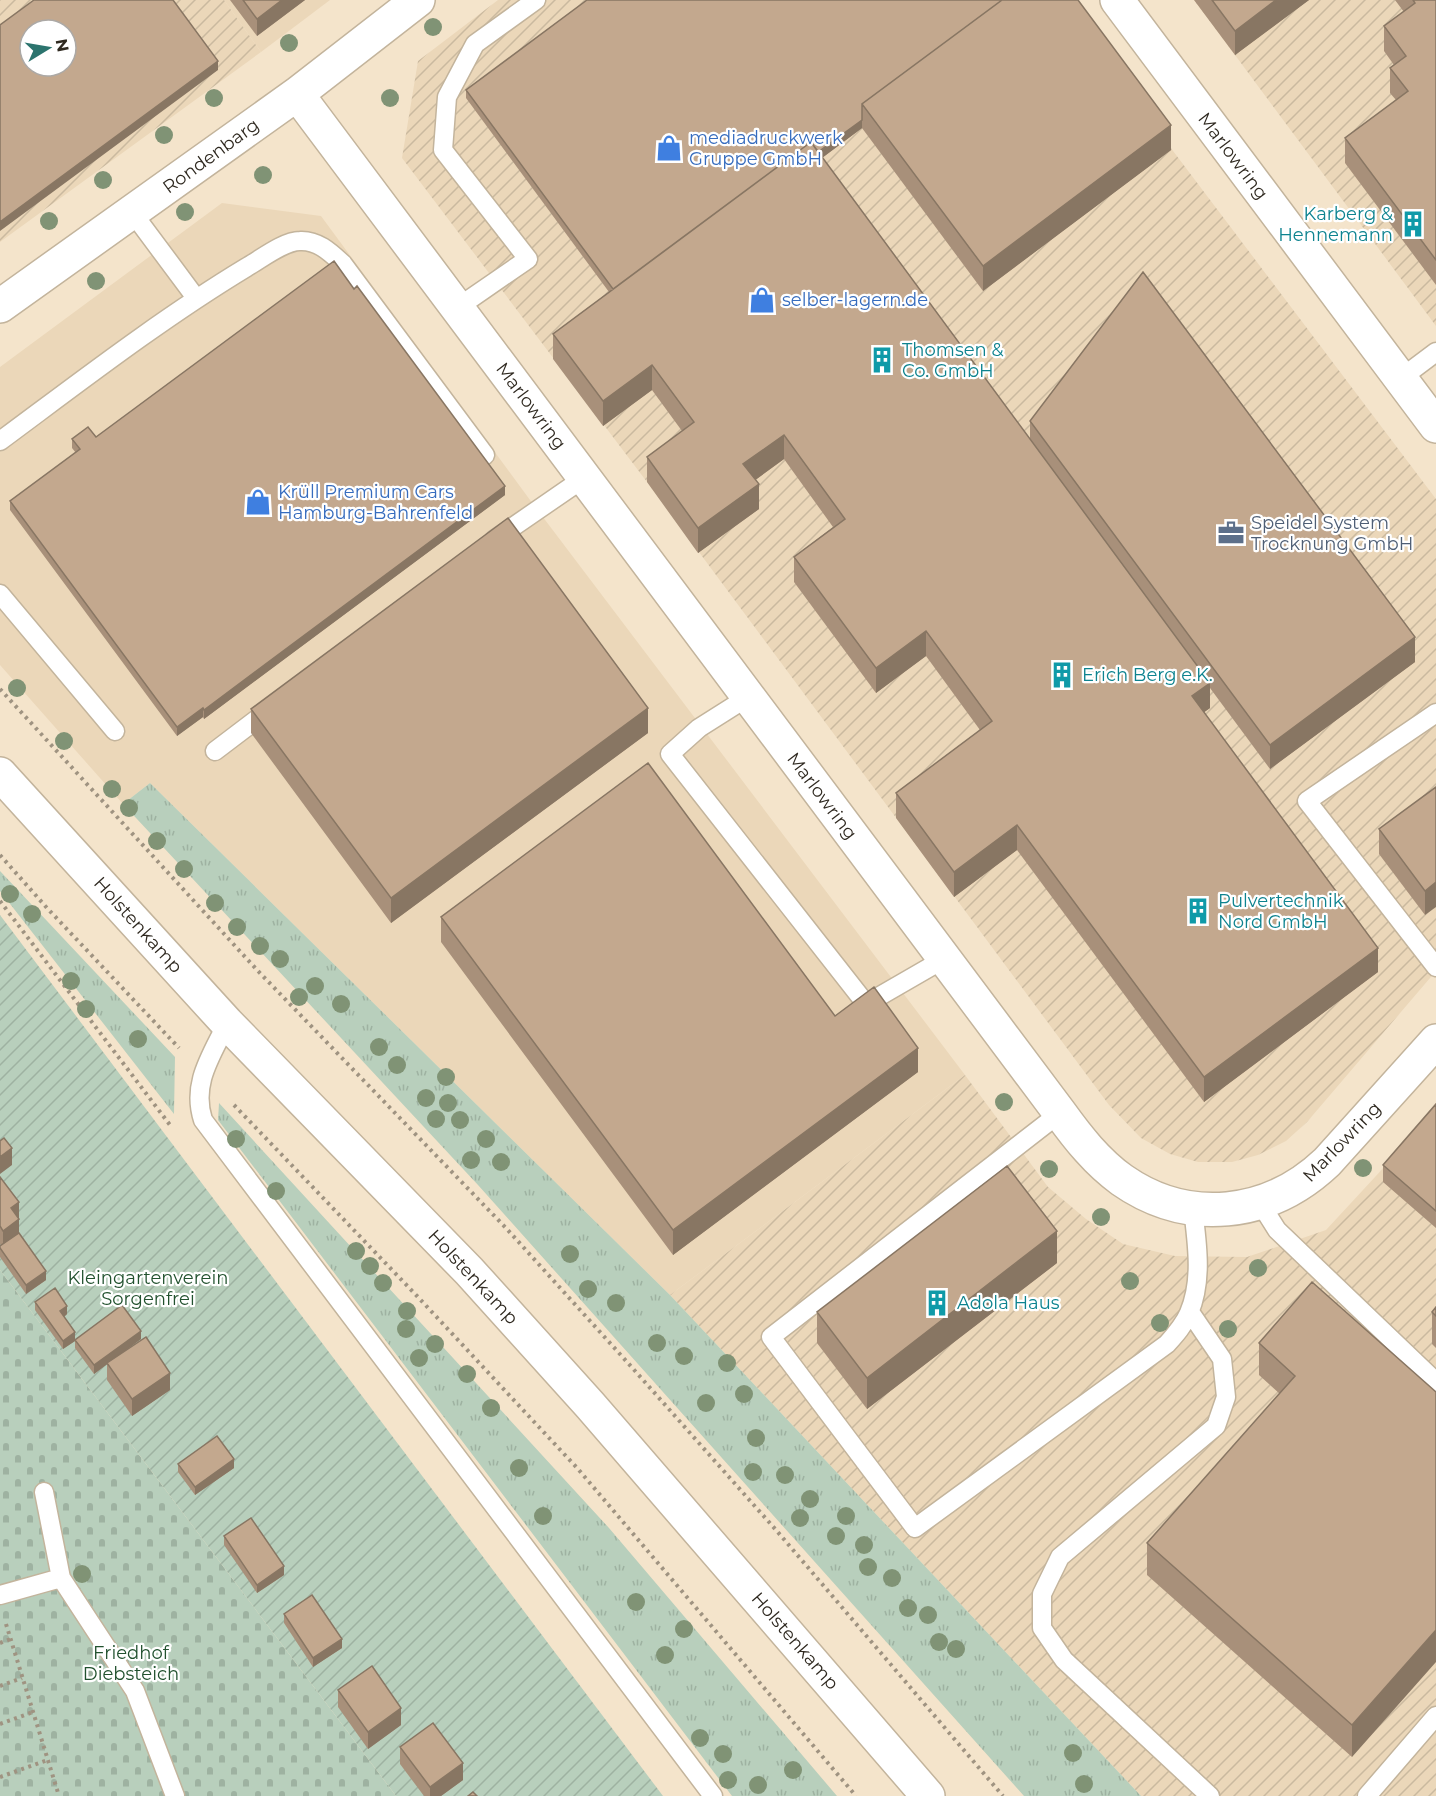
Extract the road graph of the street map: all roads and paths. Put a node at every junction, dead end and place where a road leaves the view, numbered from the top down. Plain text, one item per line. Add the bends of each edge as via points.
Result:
1 (418, 0) edge
2 (536, 0) edge
3 (1117, 0) edge
4 (297, 94) junction
5 (132, 212) junction
6 (196, 298) junction
7 (0, 306) edge
8 (457, 308) junction
9 (1436, 352) edge
10 (1401, 379) junction
11 (1432, 414) edge
12 (0, 441) edge
13 (451, 478) edge
14 (584, 478) junction
15 (482, 549) edge
16 (0, 594) edge
17 (0, 689) edge
18 (748, 697) junction
19 (280, 701) edge
20 (1436, 713) edge
21 (115, 731) dead end
22 (215, 751) dead end
23 (0, 774) edge
24 (0, 855) edge
25 (0, 901) edge
26 (944, 958) junction
27 (1436, 967) edge
28 (227, 1023) junction
29 (1436, 1041) edge
30 (204, 1073) junction
31 (1060, 1113) junction
32 (171, 1125) dead end
33 (1260, 1203) junction
34 (1193, 1209) junction
35 (1190, 1312) junction
36 (1436, 1382) edge
37 (44, 1492) dead end
38 (61, 1578) junction
39 (0, 1595) edge
40 (5, 1621) dead end
41 (10, 1639) junction
42 (0, 1643) edge
43 (22, 1678) junction
44 (0, 1686) edge
45 (33, 1712) junction
46 (1436, 1716) edge
47 (0, 1724) edge
48 (48, 1760) junction
49 (0, 1777) edge
50 (59, 1796) edge
51 (175, 1796) edge
52 (712, 1796) edge
53 (856, 1796) edge
54 (928, 1796) edge
55 (1004, 1796) edge
56 (1210, 1796) edge
57 (1367, 1796) edge

1 - 4 street, Rondenbarg
2 - 8 lane via 474,44 447,97 443,150 528,260
3 - 10 street, Marlowring
4 - 5 street, Rondenbarg
4 - 8 street, Marlowring
5 - 6 lane
5 - 7 street, Rondenbarg
6 - 12 lane
6 - 13 lane via 298,240 330,252 343,264 485,455
8 - 14 street, Marlowring
9 - 10 lane
10 - 11 street, Marlowring
14 - 15 lane
14 - 18 street, Marlowring
16 - 21 lane
17 - 55 path via 258,971 506,1228 621,1354
18 - 26 street, Marlowring
18 - 26 lane via 699,728 670,754 866,1004
19 - 22 lane
20 - 27 lane via 1307,801
23 - 28 street, Holstenkamp
24 - 30 path
25 - 32 path
26 - 31 street, Marlowring
28 - 30 lane
28 - 54 street, Holstenkamp via 469,1270 568,1379
29 - 33 street, Marlowring via 1310,1178
30 - 52 lane via 199,1108 211,1132
30 - 53 path via 579,1469
31 - 34 street, Marlowring via 1089,1150 1121,1179 1158,1201
31 - 35 lane via 771,1337 915,1528 1167,1344
33 - 34 street, Marlowring via 1239,1208
33 - 36 lane via 1277,1230
34 - 35 lane via 1197,1281
35 - 56 lane via 1222,1359 1226,1397 1216,1426 1060,1557 1042,1594 1042,1628 1064,1660
37 - 38 lane
38 - 39 lane
38 - 51 lane via 135,1691
40 - 41 path
41 - 42 path
41 - 43 path
43 - 44 path
43 - 45 path
45 - 47 path
45 - 48 path
46 - 57 lane
48 - 49 path
48 - 50 path

